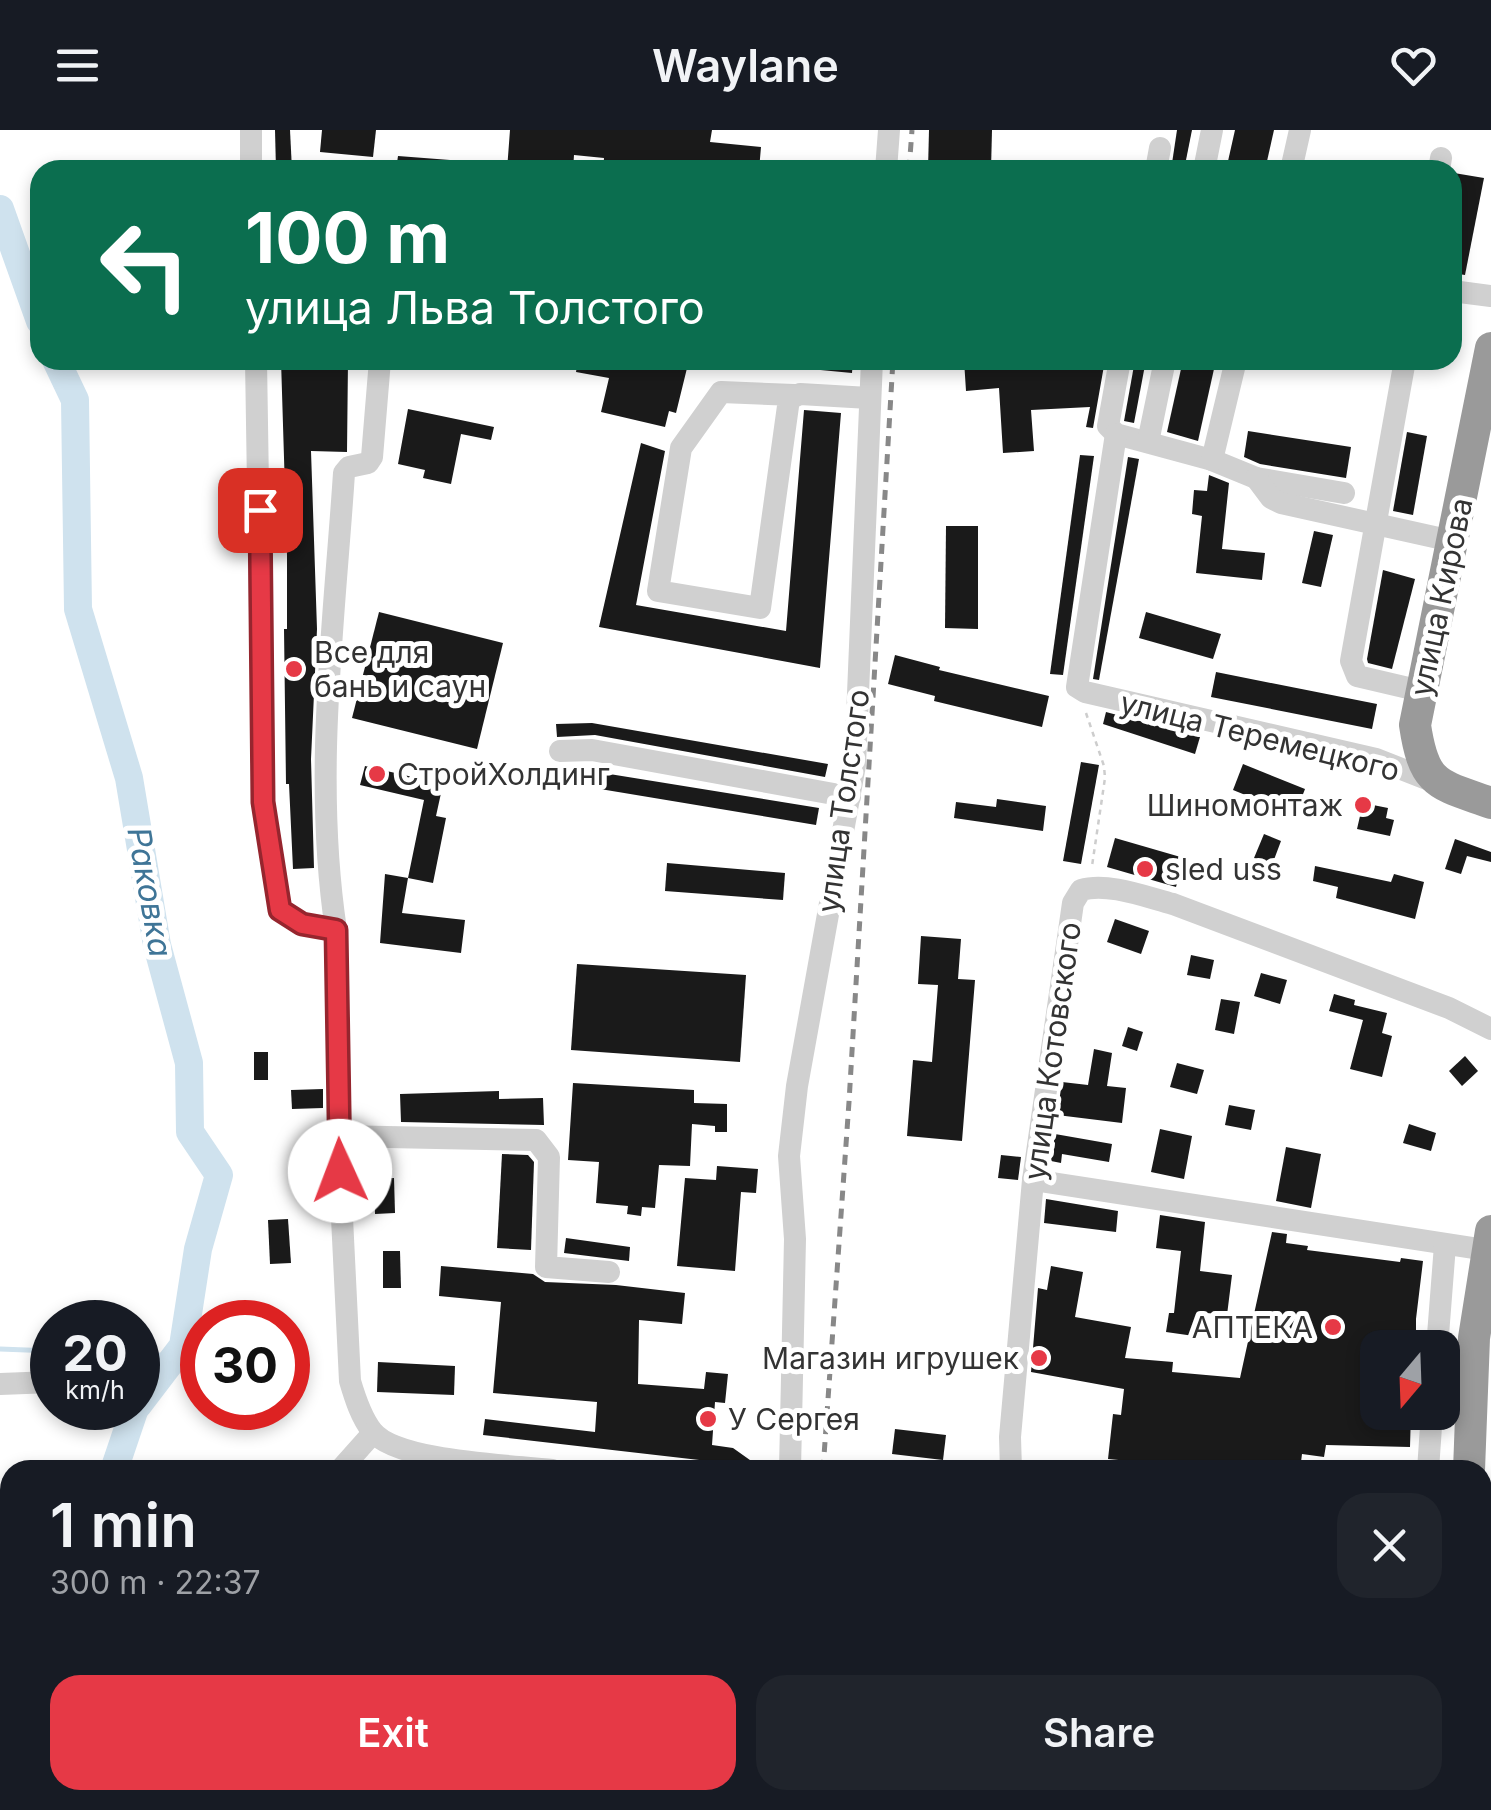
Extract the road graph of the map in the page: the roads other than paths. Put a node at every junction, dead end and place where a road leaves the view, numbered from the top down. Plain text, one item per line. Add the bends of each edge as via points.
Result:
1 (250, 130) edge
2 (889, 130) edge
3 (1212, 130) edge
4 (1300, 130) edge
5 (251, 160) edge
6 (887, 160) edge
7 (1206, 160) edge
8 (1293, 160) edge
9 (1462, 293) edge
10 (1491, 296) edge
11 (1491, 351) edge
12 (256, 370) edge
13 (379, 370) edge
14 (871, 370) edge
15 (1118, 370) edge
16 (1163, 370) edge
17 (1234, 370) edge
18 (1403, 370) edge
19 (794, 394) junction
20 (870, 398) junction
21 (1116, 434) junction
22 (1148, 442) junction
23 (1212, 460) junction
24 (1256, 478) junction
25 (1344, 493) dead end
26 (1376, 524) junction
27 (1452, 541) junction
28 (1422, 691) junction
29 (560, 751) dead end
30 (1438, 784) junction
31 (850, 797) junction
32 (1491, 803) edge
33 (336, 930) junction
34 (1491, 1030) edge
35 (338, 1136) junction
36 (1033, 1180) junction
37 (1489, 1241) edge
38 (1445, 1245) junction
39 (609, 1272) dead end
40 (1438, 1330) edge
41 (30, 1383) edge
42 (0, 1384) edge
43 (1431, 1430) edge
44 (373, 1433) junction
45 (1476, 1454) edge
46 (349, 1460) edge
47 (447, 1460) edge
48 (790, 1460) edge
49 (1011, 1460) edge
50 (1429, 1460) edge

1 - 5 street
2 - 6 street
3 - 7 street
4 - 8 street
9 - 10 street
11 - 27 highway, улица Кирова
12 - 33 street via 263,802 280,910 302,924
13 - 33 street via 372,456 344,473 324,719
14 - 20 street, улица Толстого
15 - 21 street via 1108,426
16 - 22 street
17 - 23 street
18 - 26 street
19 - 19 street via 720,392 681,448 658,592 760,608
19 - 20 street
20 - 31 street, улица Толстого via 860,703
21 - 22 street
21 - 30 street, улица Теремецкого via 1080,688 1376,759
22 - 23 street
23 - 24 street
24 - 25 street
24 - 26 street via 1281,503
26 - 27 street
26 - 28 street via 1353,671
27 - 28 highway, улица Кирова
28 - 30 highway, улица Кирова via 1414,724 1419,754
29 - 31 street via 592,750
30 - 32 highway, улица Теремецкого
31 - 48 street, улица Толстого via 789,1156
33 - 35 street
34 - 36 street, улица Котовского via 1188,909 1088,887 1073,903
35 - 39 street via 536,1140 550,1157 546,1267
35 - 44 street via 350,1381
36 - 38 street
36 - 49 street, улица Котовского
37 - 38 street
37 - 45 highway via 1474,1338
38 - 40 street
41 - 42 street
43 - 50 street
44 - 46 street
44 - 47 street via 394,1448

